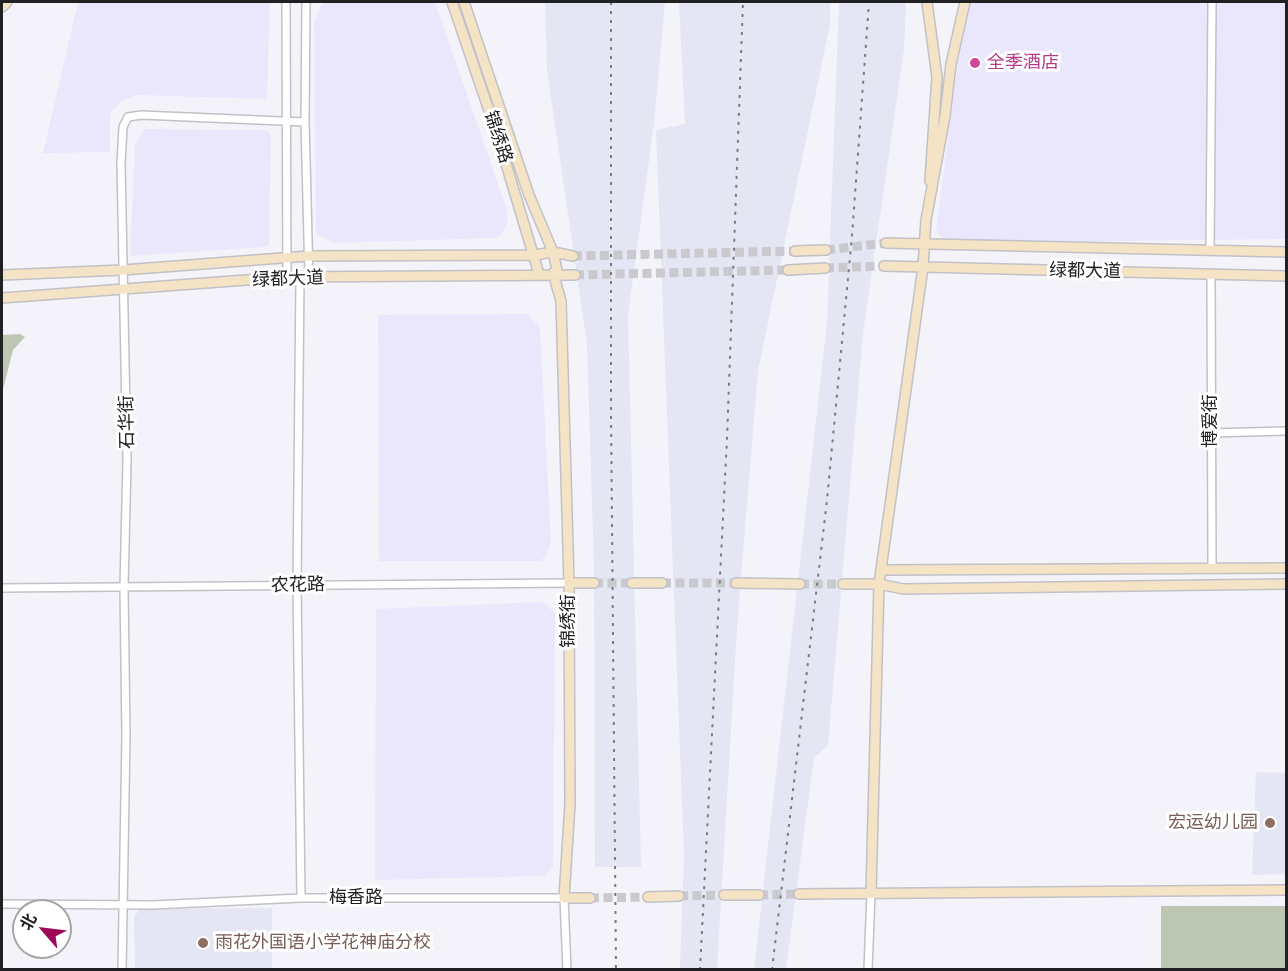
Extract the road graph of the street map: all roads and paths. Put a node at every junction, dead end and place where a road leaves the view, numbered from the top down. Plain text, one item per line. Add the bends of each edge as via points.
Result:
1 (7, 2) edge
2 (286, 2) edge
3 (306, 2) edge
4 (452, 2) edge
5 (464, 2) edge
6 (927, 2) edge
7 (1212, 2) edge
8 (964, 4) edge
9 (2, 7) edge
10 (286, 122) junction
11 (305, 122) junction
12 (931, 198) junction
13 (886, 243) tunnel mouth
14 (923, 244) junction
15 (826, 250) tunnel mouth
16 (1210, 250) junction
17 (795, 251) tunnel mouth
18 (553, 252) junction
19 (1287, 252) edge
20 (535, 255) junction
21 (308, 256) junction
22 (573, 256) tunnel mouth
23 (288, 257) junction
24 (884, 266) tunnel mouth
25 (923, 267) junction
26 (825, 268) tunnel mouth
27 (123, 270) junction
28 (788, 270) tunnel mouth
29 (539, 274) junction
30 (556, 274) junction
31 (1211, 274) junction
32 (2, 275) edge
33 (575, 275) tunnel mouth
34 (1287, 276) edge
35 (287, 277) junction
36 (304, 278) junction
37 (124, 289) junction
38 (2, 298) edge
39 (1287, 431) edge
40 (1211, 433) junction
41 (1212, 568) junction
42 (1287, 568) edge
43 (881, 570) junction
44 (569, 583) junction
45 (594, 583) tunnel mouth
46 (632, 583) tunnel mouth
47 (662, 583) tunnel mouth
48 (736, 584) tunnel mouth
49 (800, 584) tunnel mouth
50 (843, 584) tunnel mouth
51 (879, 584) junction
52 (1287, 584) edge
53 (297, 585) junction
54 (124, 587) junction
55 (2, 588) edge
56 (1287, 890) edge
57 (871, 892) junction
58 (799, 894) tunnel mouth
59 (724, 895) tunnel mouth
60 (759, 895) tunnel mouth
61 (680, 896) tunnel mouth
62 (648, 897) tunnel mouth
63 (302, 898) junction
64 (564, 898) junction
65 (590, 898) tunnel mouth
66 (2, 904) edge
67 (122, 905) junction
68 (122, 969) edge
69 (567, 969) edge
70 (868, 969) edge

1 - 9 street
2 - 10 street
3 - 11 street
4 - 20 street, 锦绣路
5 - 18 street, 锦绣街 via 526,187
6 - 12 street via 937,77 929,174
7 - 16 street
8 - 12 street
10 - 11 street, 石华街
10 - 23 street
10 - 27 street, 石华街 via 128,117 123,127 122,154
11 - 21 street
12 - 14 street
13 - 14 street, 绿都大道
14 - 16 street, 绿都大道
14 - 25 street
15 - 17 street
16 - 19 street, 绿都大道
18 - 20 street, 绿都大道
18 - 22 street, 绿都大道
18 - 30 street, 锦绣街
20 - 21 street, 绿都大道
20 - 29 street, 锦绣路
21 - 23 street, 绿都大道
21 - 36 street
23 - 27 street, 绿都大道
23 - 35 street
24 - 25 street, 绿都大道
25 - 31 street, 绿都大道
25 - 43 street
26 - 28 street
27 - 32 street, 绿都大道
27 - 37 street, 石华街
29 - 30 street, 绿都大道
29 - 36 street, 绿都大道
30 - 33 street, 绿都大道
30 - 44 street, 锦绣街 via 561,301
31 - 34 street, 绿都大道
31 - 40 street, 博爱街
35 - 36 street, 绿都大道
35 - 37 street, 绿都大道
36 - 53 street
37 - 38 street, 绿都大道
37 - 54 street, 石华街 via 128,462
39 - 40 street
40 - 41 street, 博爱街
41 - 42 street
41 - 43 street
43 - 51 street
44 - 45 street, 农花路
44 - 53 street, 农花路
44 - 64 street, 锦绣街 via 570,804
46 - 47 street
48 - 49 street
50 - 51 street
51 - 52 street via 903,589
51 - 57 street
53 - 54 street, 农花路
53 - 63 street
54 - 55 street, 农花路
54 - 67 street, 石华街
56 - 57 street
57 - 58 street
57 - 70 street
59 - 60 street
61 - 62 street
63 - 64 street, 梅香路
63 - 67 street, 梅香路
64 - 65 street, 梅香路
64 - 69 street, 锦绣街
66 - 67 street, 梅香路
67 - 68 street, 石华街

